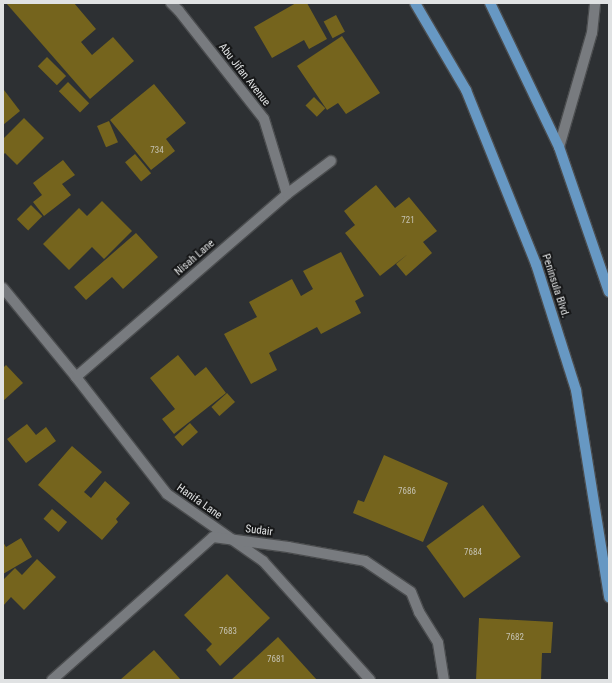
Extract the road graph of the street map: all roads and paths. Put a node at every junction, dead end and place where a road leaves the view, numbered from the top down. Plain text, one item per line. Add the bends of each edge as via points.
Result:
1 (171, 3) edge
2 (415, 3) edge
3 (490, 3) edge
4 (595, 3) edge
5 (559, 148) junction
6 (331, 161) dead end
7 (287, 194) junction
8 (3, 288) edge
9 (609, 292) edge
10 (76, 377) junction
11 (233, 540) junction
12 (609, 597) edge
13 (52, 680) edge
14 (370, 680) edge
15 (444, 680) edge

1 - 7 street, Abu Jifan Avenue via 264,119
2 - 12 main road, Peninsula Blvd. via 466,90 536,264 576,390
3 - 5 main road
4 - 5 street via 592,33
5 - 9 main road
6 - 7 street, Nisah Lane
7 - 10 street, Nisah Lane
8 - 10 street, Hanifa Lane
10 - 11 street, Hanifa Lane via 167,494
11 - 13 street, Sudair via 213,537
11 - 14 street, Hanifa Lane via 263,561
11 - 15 street, Sudair via 365,561 411,592 419,612 438,643

